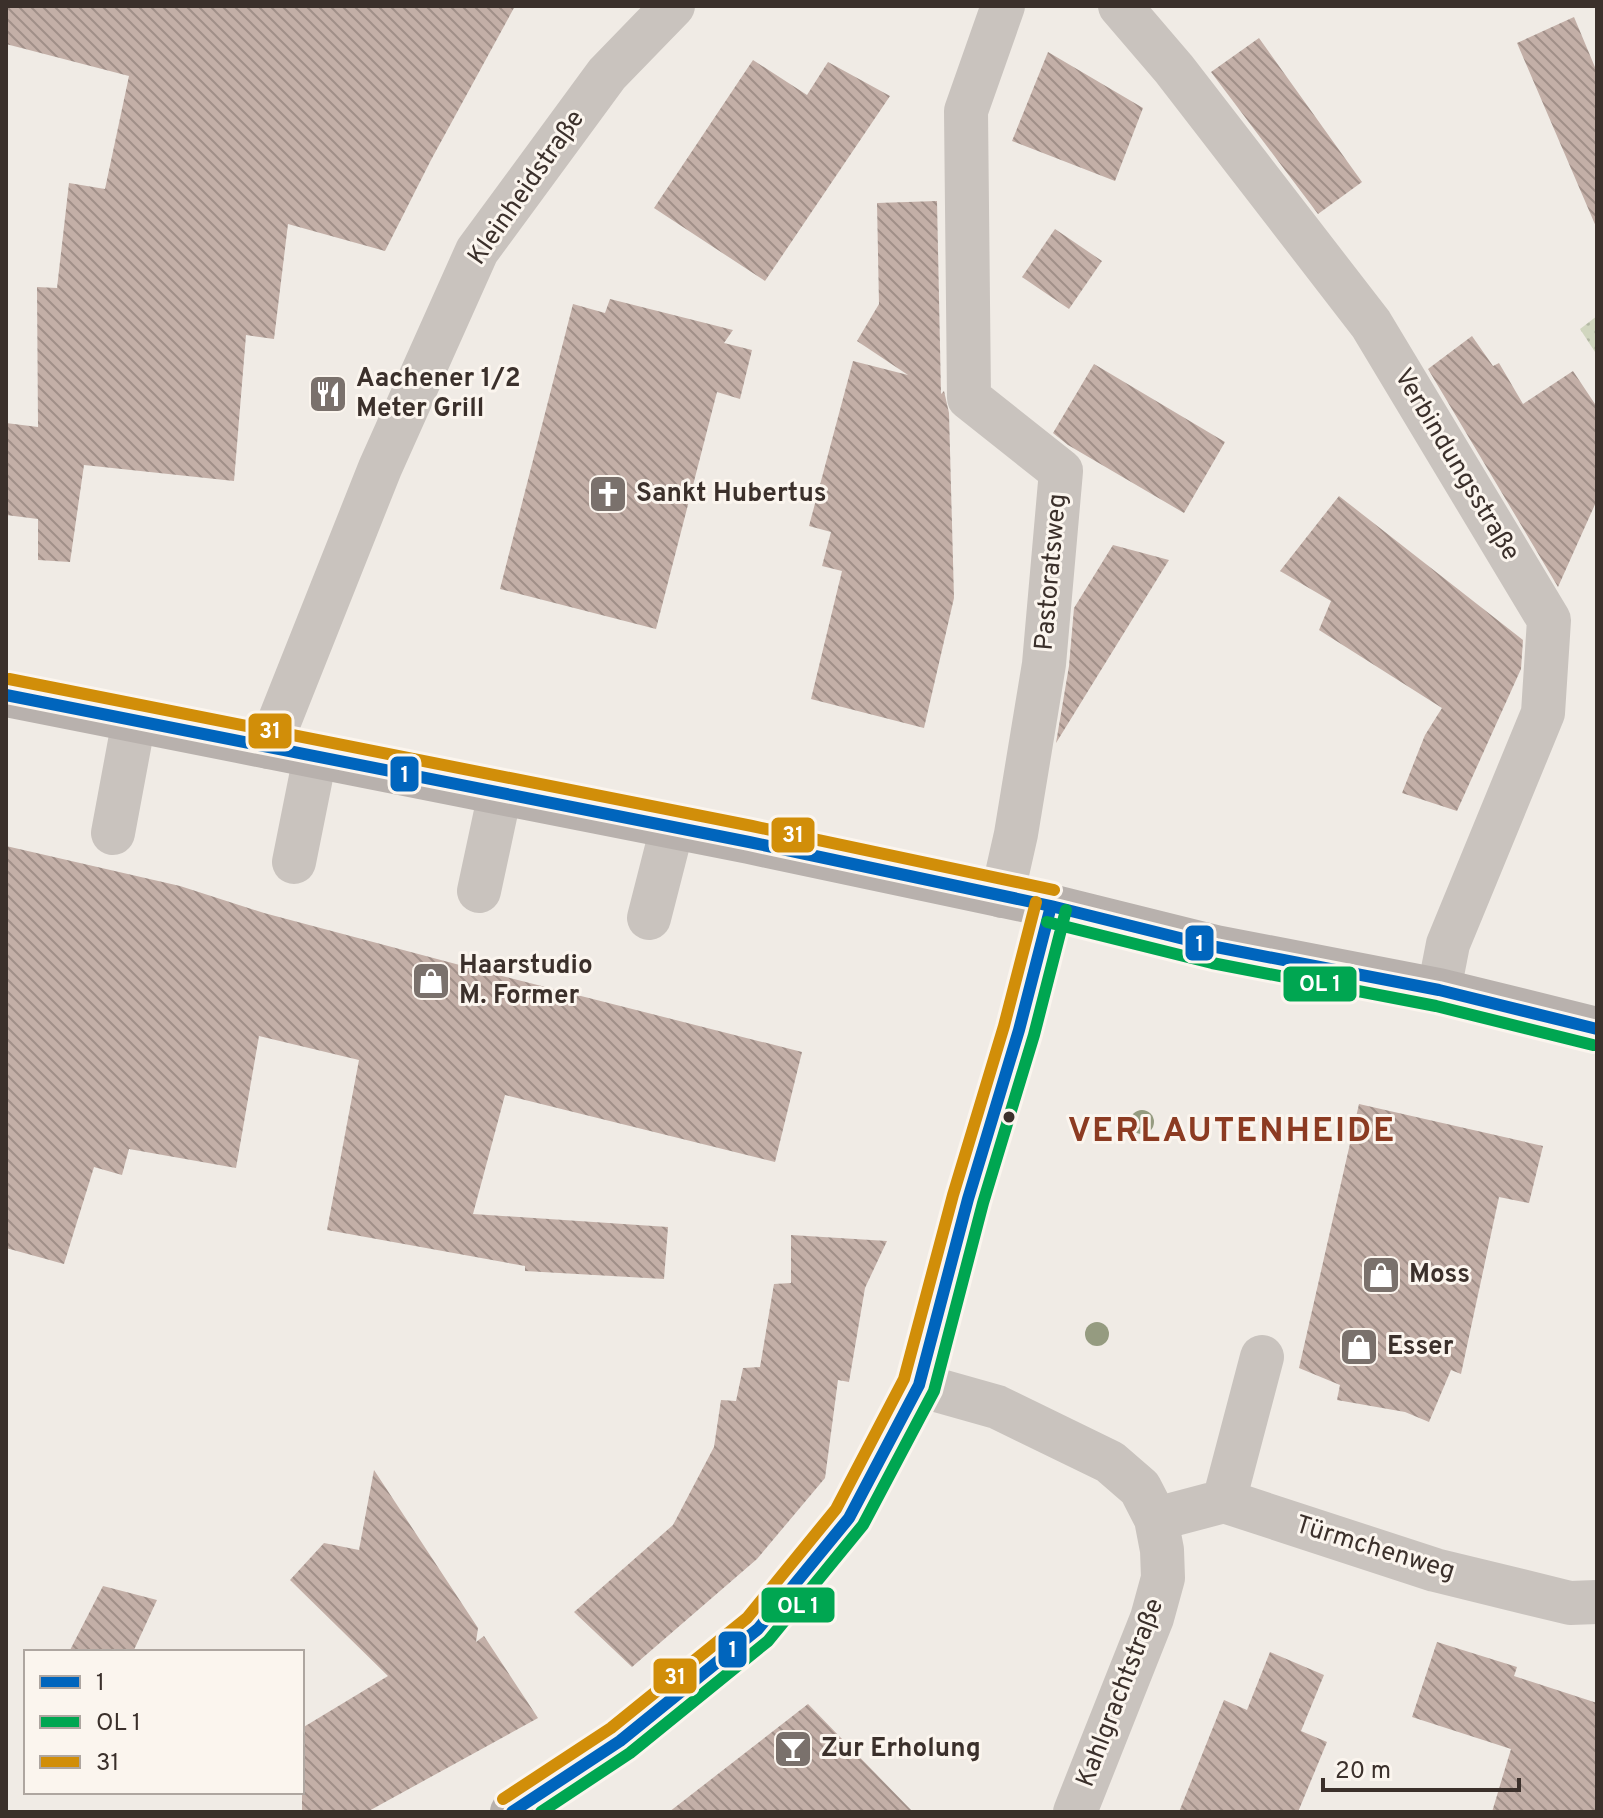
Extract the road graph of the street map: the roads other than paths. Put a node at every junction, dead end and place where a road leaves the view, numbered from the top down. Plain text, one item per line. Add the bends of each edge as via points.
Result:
1 (673, 6) edge
2 (1003, 6) edge
3 (1120, 6) edge
4 (6, 695) edge
5 (134, 720) junction
6 (269, 747) junction
7 (315, 757) junction
8 (500, 793) junction
9 (672, 828) junction
10 (113, 833) dead end
11 (294, 862) dead end
12 (479, 891) dead end
13 (1002, 896) junction
14 (1051, 906) junction
15 (649, 918) dead end
16 (1439, 990) junction
17 (1597, 1029) edge
18 (1262, 1357) dead end
19 (919, 1385) junction
20 (1224, 1501) junction
21 (1156, 1519) junction
22 (1597, 1602) edge
23 (512, 1812) edge
24 (1075, 1812) edge

1 - 6 street, Kleinheidstraße via 607,74 477,251 380,468
2 - 13 street, Pastoratsweg via 966,111 969,398 1061,471 1044,664
3 - 16 street, Verbindungsstraße via 1371,324 1549,620 1543,713 1448,944
4 - 5 main road
5 - 6 main road
5 - 10 street
6 - 7 main road
7 - 8 main road
7 - 11 street
8 - 9 main road
8 - 12 street
9 - 13 main road
9 - 15 street
13 - 14 main road
14 - 16 main road via 1216,947
14 - 19 main road
16 - 17 main road
18 - 20 street
19 - 21 street, Kahlgrachtstraße via 997,1407 1110,1462 1140,1488
19 - 23 main road via 849,1518 758,1629 620,1741
20 - 21 street
20 - 22 street, Türmchenweg via 1435,1570 1570,1603
21 - 24 street, Kahlgrachtstraße via 1163,1578 1152,1618

